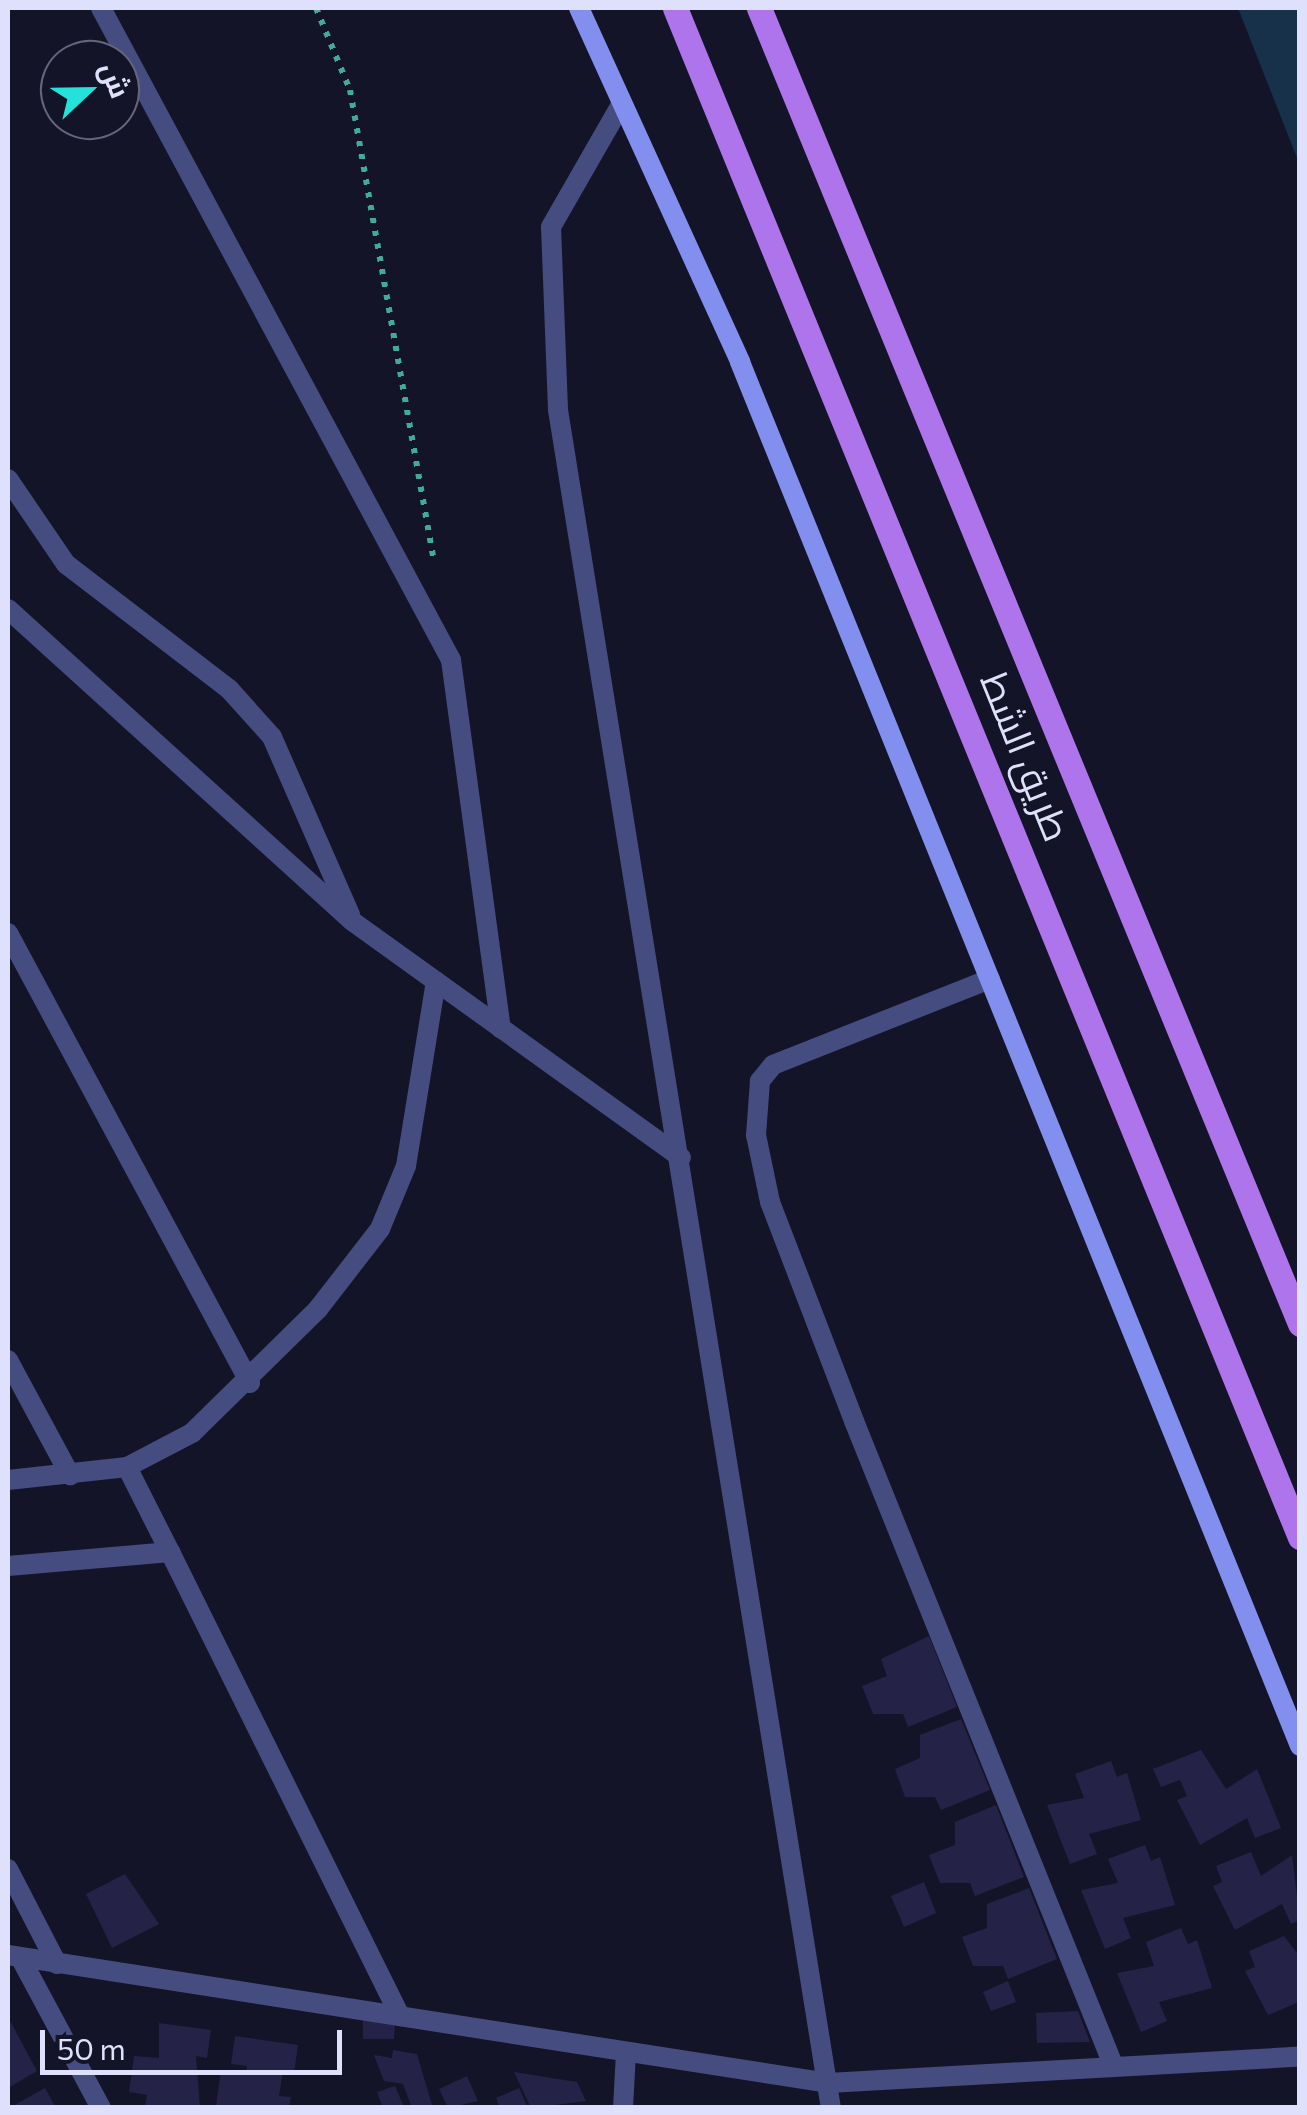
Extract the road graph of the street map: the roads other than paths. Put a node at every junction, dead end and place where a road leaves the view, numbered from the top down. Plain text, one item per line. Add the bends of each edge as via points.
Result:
1 (101, 8) edge
2 (578, 8) edge
3 (675, 8) edge
4 (759, 8) edge
5 (622, 103) junction
6 (8, 479) edge
7 (8, 609) edge
8 (352, 921) junction
9 (8, 934) edge
10 (990, 979) junction
11 (436, 981) junction
12 (502, 1028) junction
13 (681, 1157) junction
14 (1300, 1324) edge
15 (8, 1360) edge
16 (250, 1384) junction
17 (127, 1466) junction
18 (70, 1475) junction
19 (8, 1480) edge
20 (1300, 1537) edge
21 (170, 1552) junction
22 (8, 1566) edge
23 (1300, 1746) edge
24 (8, 1869) edge
25 (14, 1956) edge
26 (58, 1964) junction
27 (400, 2016) junction
28 (626, 2052) junction
29 (1300, 2056) edge
30 (1114, 2067) junction
31 (828, 2083) junction
32 (100, 2108) edge
33 (623, 2108) edge
34 (831, 2108) edge

1 - 12 street via 452,660
2 - 5 street
3 - 20 main road, طريق الشط
4 - 14 main road, طريق الشط
5 - 10 street via 740,362
5 - 13 street via 551,227 558,410
6 - 8 street via 66,564 228,689 272,736
7 - 8 street
8 - 11 street
9 - 16 street
10 - 23 street
10 - 30 street via 773,1065 760,1081 756,1135 770,1202 854,1421
11 - 12 street
11 - 16 street via 416,1120 380,1229
12 - 13 street
13 - 31 street
15 - 18 street
16 - 17 street via 192,1433
17 - 18 street
17 - 21 street
18 - 19 street
21 - 22 street
21 - 27 street
24 - 26 street
25 - 26 street
25 - 32 street
26 - 27 street
27 - 28 street
28 - 31 street
28 - 33 street
29 - 30 street
30 - 31 street
31 - 34 street

